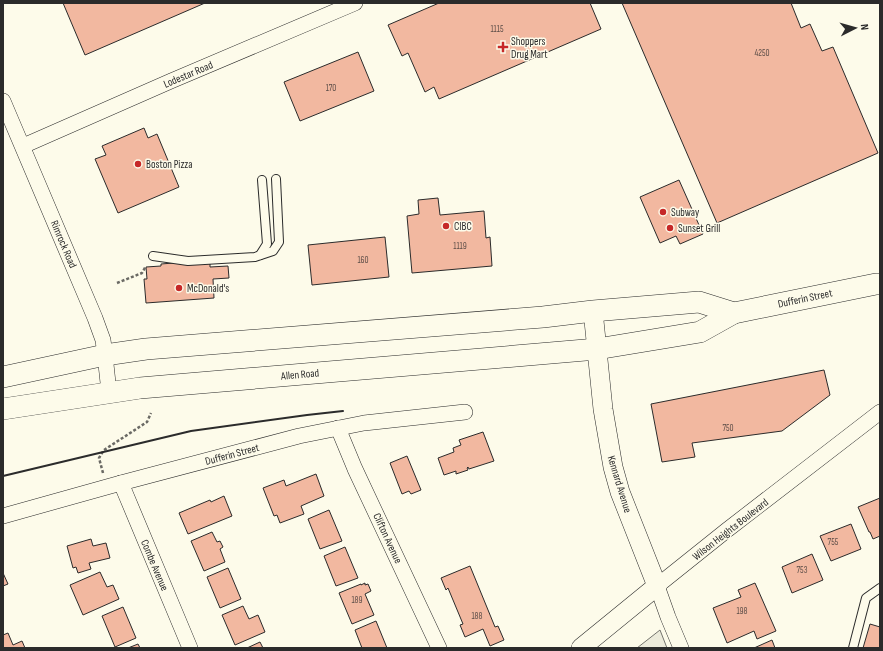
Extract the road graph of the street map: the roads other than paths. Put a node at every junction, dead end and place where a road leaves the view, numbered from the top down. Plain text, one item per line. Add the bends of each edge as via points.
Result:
1 (349, 4) edge
2 (3, 101) edge
3 (23, 146) junction
4 (276, 179) dead end
5 (262, 180) dead end
6 (260, 255) junction
7 (153, 256) road end
8 (879, 283) edge
9 (594, 311) junction
10 (734, 313) junction
11 (597, 349) junction
12 (105, 355) junction
13 (3, 377) edge
14 (109, 392) junction
15 (3, 409) edge
16 (465, 412) dead end
17 (880, 412) edge
18 (338, 428) junction
19 (114, 485) junction
20 (3, 516) edge
21 (657, 586) junction
22 (880, 588) edge
23 (190, 648) edge
24 (439, 648) edge
25 (581, 648) edge
26 (681, 648) edge
27 (853, 648) edge

1 - 3 street, Lodestar Road
2 - 3 street, Rimrock Road
3 - 12 street, Rimrock Road via 96,318
4 - 6 lane via 279,242 273,251
5 - 6 lane via 267,244
6 - 7 lane via 188,262
8 - 10 main road, Dufferin Street
9 - 10 main road, Dufferin Street via 699,302
9 - 11 street, Kennard Avenue
9 - 12 main road via 146,349
10 - 11 main road, Dufferin Street via 700,332
11 - 14 main road, Allen Road
11 - 21 street, Kennard Avenue via 613,467 620,492
12 - 13 main road
12 - 14 street, Rimrock Road
14 - 15 main road, Allen Road
16 - 18 street, Dufferin Street
17 - 21 street, Wilson Heights Boulevard
18 - 19 street, Dufferin Street
18 - 24 street, Clifton Avenue
19 - 20 street, Dufferin Street
19 - 23 street, Combe Avenue
21 - 25 street, Wilson Heights Boulevard
21 - 26 street, Kennard Avenue
22 - 27 lane via 866,598

